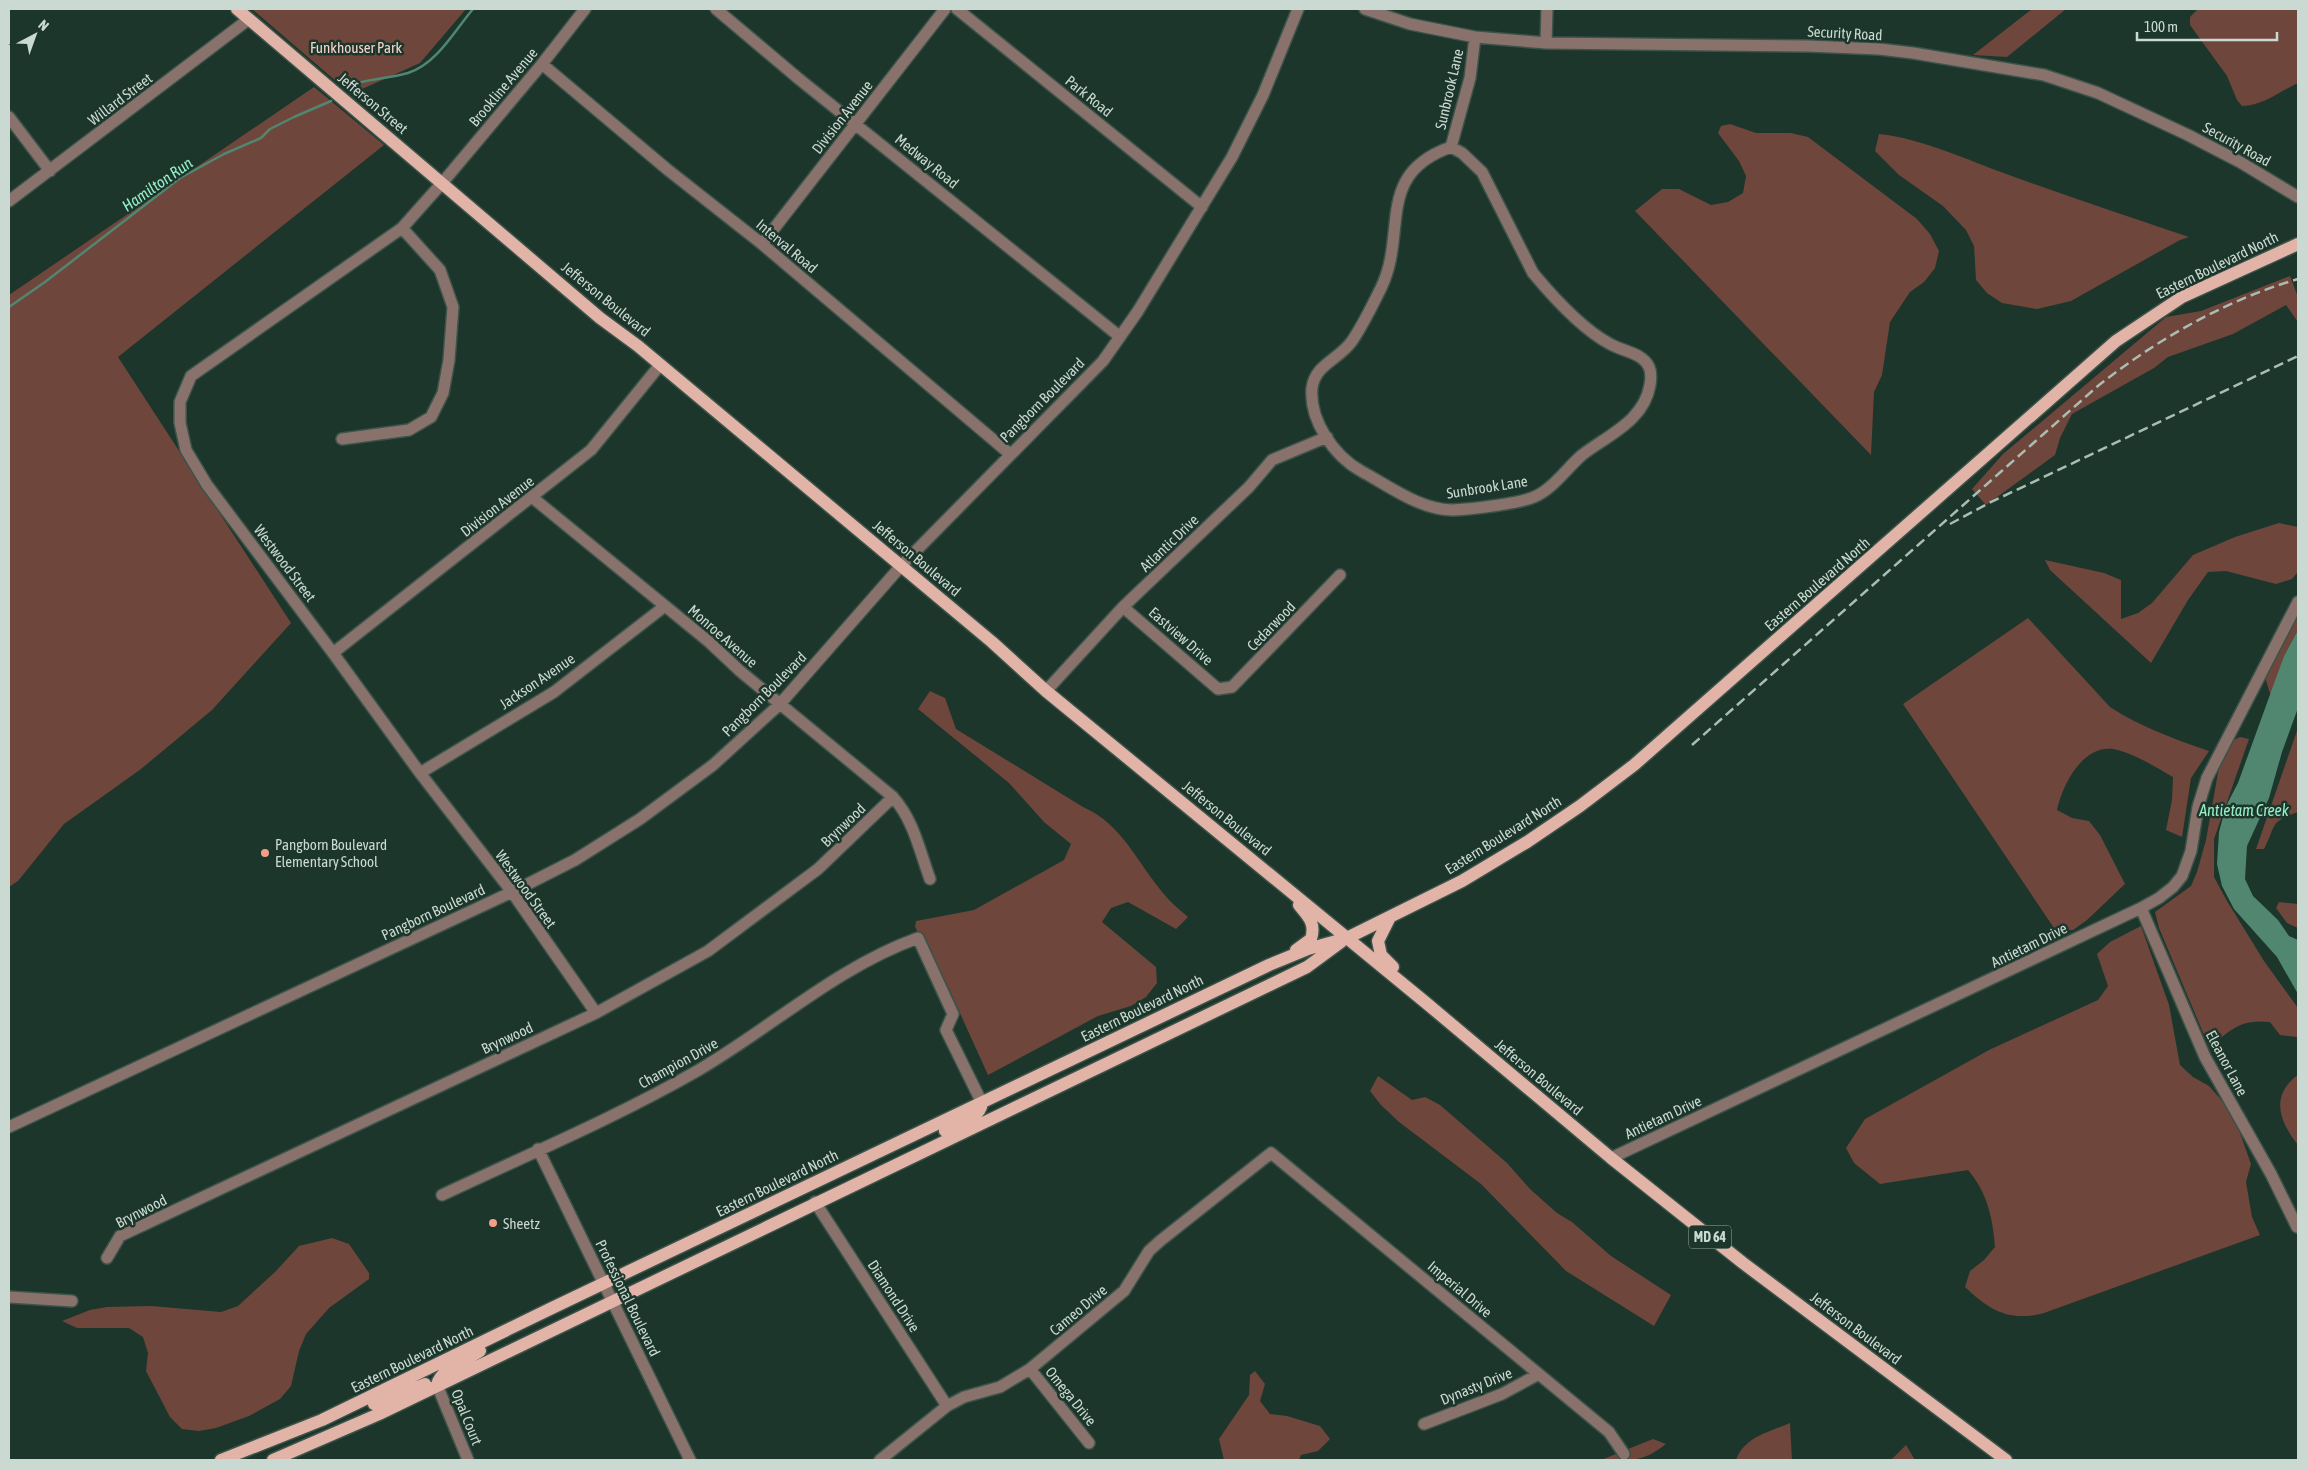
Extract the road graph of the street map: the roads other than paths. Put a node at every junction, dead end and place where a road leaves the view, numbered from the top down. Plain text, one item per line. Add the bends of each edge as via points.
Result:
1 (237, 9) edge
2 (585, 9) edge
3 (716, 9) edge
4 (945, 9) edge
5 (958, 9) edge
6 (1298, 9) edge
7 (1365, 9) edge
8 (1547, 9) edge
9 (249, 19) junction
10 (1475, 38) junction
11 (1546, 44) junction
12 (542, 64) junction
13 (9, 117) edge
14 (856, 123) junction
15 (1451, 148) junction
16 (50, 171) junction
17 (443, 182) junction
18 (2298, 197) edge
19 (9, 201) edge
20 (1202, 207) junction
21 (402, 228) junction
22 (762, 244) junction
23 (2298, 244) edge
24 (1119, 336) junction
25 (660, 365) junction
26 (1326, 437) junction
27 (342, 439) dead end
28 (1010, 454) junction
29 (533, 498) junction
30 (901, 566) junction
31 (1340, 575) dead end
32 (2298, 602) edge
33 (665, 606) junction
34 (1123, 606) junction
35 (333, 653) junction
36 (1218, 689) joint
37 (1046, 691) junction
38 (780, 704) junction
39 (420, 773) junction
40 (892, 797) junction
41 (930, 879) dead end
42 (1283, 885) junction
43 (512, 892) junction
44 (2141, 908) junction
45 (1390, 917) junction
46 (1347, 938) junction
47 (1269, 965) junction
48 (1425, 1002) junction
49 (596, 1013) junction
50 (982, 1103) junction
51 (9, 1127) edge
52 (910, 1137) junction
53 (538, 1150) junction
54 (1271, 1153) joint
55 (1611, 1158) junction
56 (905, 1159) junction
57 (442, 1195) dead end
58 (815, 1202) junction
59 (2297, 1227) edge
60 (107, 1258) dead end
61 (605, 1284) junction
62 (9, 1297) edge
63 (613, 1300) junction
64 (72, 1301) dead end
65 (521, 1324) junction
66 (1030, 1369) junction
67 (1539, 1374) junction
68 (437, 1385) junction
69 (947, 1406) junction
70 (322, 1420) junction
71 (1424, 1424) dead end
72 (1089, 1442) dead end
73 (1624, 1454) dead end
74 (221, 1460) edge
75 (273, 1460) edge
76 (468, 1460) edge
77 (690, 1460) edge
78 (880, 1460) edge
79 (2006, 1460) edge

1 - 9 main road, Jefferson Street / MD 64
2 - 12 street, Brookline Avenue
3 - 14 street, Medway Road
4 - 14 street, Division Avenue
5 - 20 street, Park Road
6 - 20 street, Pangborn Boulevard via 1263,96
7 - 10 street, Security Road via 1418,26
8 - 11 street
9 - 16 street, Willard Street
9 - 17 main road, Jefferson Street / MD 64
10 - 11 street, Security Road
10 - 15 street, Sunbrook Lane via 1470,78
11 - 18 street, Security Road via 1879,49 2044,75 2098,93 2188,135
12 - 17 street, Brookline Avenue
12 - 22 street, Interval Road
13 - 16 street
14 - 22 street, Division Avenue
14 - 24 street, Medway Road
15 - 26 street, Sunbrook Lane via 1427,157 1403,187 1395,210 1394,247 1386,278 1352,342 1320,369 1315,378 1312,405
15 - 26 street, Sunbrook Lane via 1462,153 1482,172 1541,283 1592,332 1639,358 1650,368 1651,379 1646,396 1630,421 1582,455 1540,493 1523,500 1473,507 1441,509 1422,504 1352,466 1335,451
16 - 19 street, Willard Street
17 - 21 street, Westwood Street
17 - 25 main road, Jefferson Boulevard / MD 64 via 600,318
20 - 24 street, Pangborn Boulevard
21 - 27 street via 440,270 453,307 444,392 431,417 408,430
21 - 35 street, Westwood Street via 191,376 180,402 180,423 186,450 207,485
22 - 28 street, Interval Road
23 - 45 main road, Eastern Boulevard North via 2182,297 2116,341 1634,765 1527,842 1462,881
24 - 28 street, Pangborn Boulevard via 1097,367
25 - 29 street, Division Avenue via 592,450
25 - 30 main road, Jefferson Boulevard / MD 64
26 - 34 street, Atlantic Drive via 1272,460 1249,487
28 - 30 street, Pangborn Boulevard
29 - 33 street, Monroe Avenue
29 - 35 street, Division Avenue
30 - 37 main road, Jefferson Boulevard / MD 64
30 - 38 street, Pangborn Boulevard
31 - 36 street, Cedarwood via 1232,687
32 - 44 street, Antietam Drive via 2207,778 2191,851 2182,876 2166,893
33 - 38 street, Monroe Avenue
33 - 39 street, Jackson Avenue via 554,692
34 - 36 street, Eastview Drive
34 - 37 street, Atlantic Drive
35 - 39 street, Westwood Street
37 - 42 main road, Jefferson Boulevard / MD 64
38 - 40 street, Monroe Avenue
38 - 43 street, Pangborn Boulevard via 713,765 640,819 575,860
39 - 43 street, Westwood Street
40 - 41 street, Monroe Avenue via 911,822
40 - 49 street, Brynwood via 818,870 708,951
42 - 46 main road, Jefferson Boulevard / MD 64
42 - 47 main road via 1311,920 1312,933 1306,944
43 - 49 street, Westwood Street
43 - 51 street, Pangborn Boulevard
44 - 55 street, Antietam Drive
44 - 59 street, Eleanor Lane via 2205,1057
45 - 46 main road, Eastern Boulevard North
45 - 48 main road via 1378,942 1382,955
46 - 47 main road, Eastern Boulevard North
46 - 48 main road, Jefferson Boulevard / MD 64
46 - 56 main road, Eastern Boulevard North via 1315,963
47 - 50 main road, Eastern Boulevard North
48 - 55 main road, Jefferson Boulevard / MD 64
49 - 60 street, Brynwood via 120,1236
50 - 52 main road, Eastern Boulevard North
50 - 53 street, Champion Drive via 946,1030 953,1014 918,938 854,970 698,1071
50 - 56 main road via 976,1116 917,1145
52 - 58 main road via 894,1152 824,1185 816,1193
52 - 61 main road, Eastern Boulevard North
53 - 57 street, Champion Drive
53 - 61 street, Professional Boulevard
54 - 66 street, Cameo Drive via 1160,1240 1149,1251 1124,1291
54 - 67 street, Imperial Drive
55 - 79 main road, Jefferson Boulevard / MD 64 via 1743,1263
56 - 58 main road, Eastern Boulevard North
58 - 63 main road, Eastern Boulevard North
58 - 69 street, Diamond Drive
61 - 63 street, Professional Boulevard
61 - 65 main road, Eastern Boulevard North
62 - 64 street
63 - 68 main road, Eastern Boulevard North
63 - 77 street, Professional Boulevard
65 - 68 main road via 444,1372
65 - 70 main road, Eastern Boulevard North
66 - 69 street, Cameo Drive via 1000,1386
66 - 72 street, Omega Drive
67 - 71 street, Dynasty Drive via 1502,1394
67 - 73 street, Imperial Drive via 1609,1432
68 - 70 main road via 420,1385
68 - 75 main road, Eastern Boulevard North
68 - 76 street, Opal Court
69 - 78 street, Cameo Drive
70 - 74 main road, Eastern Boulevard North

